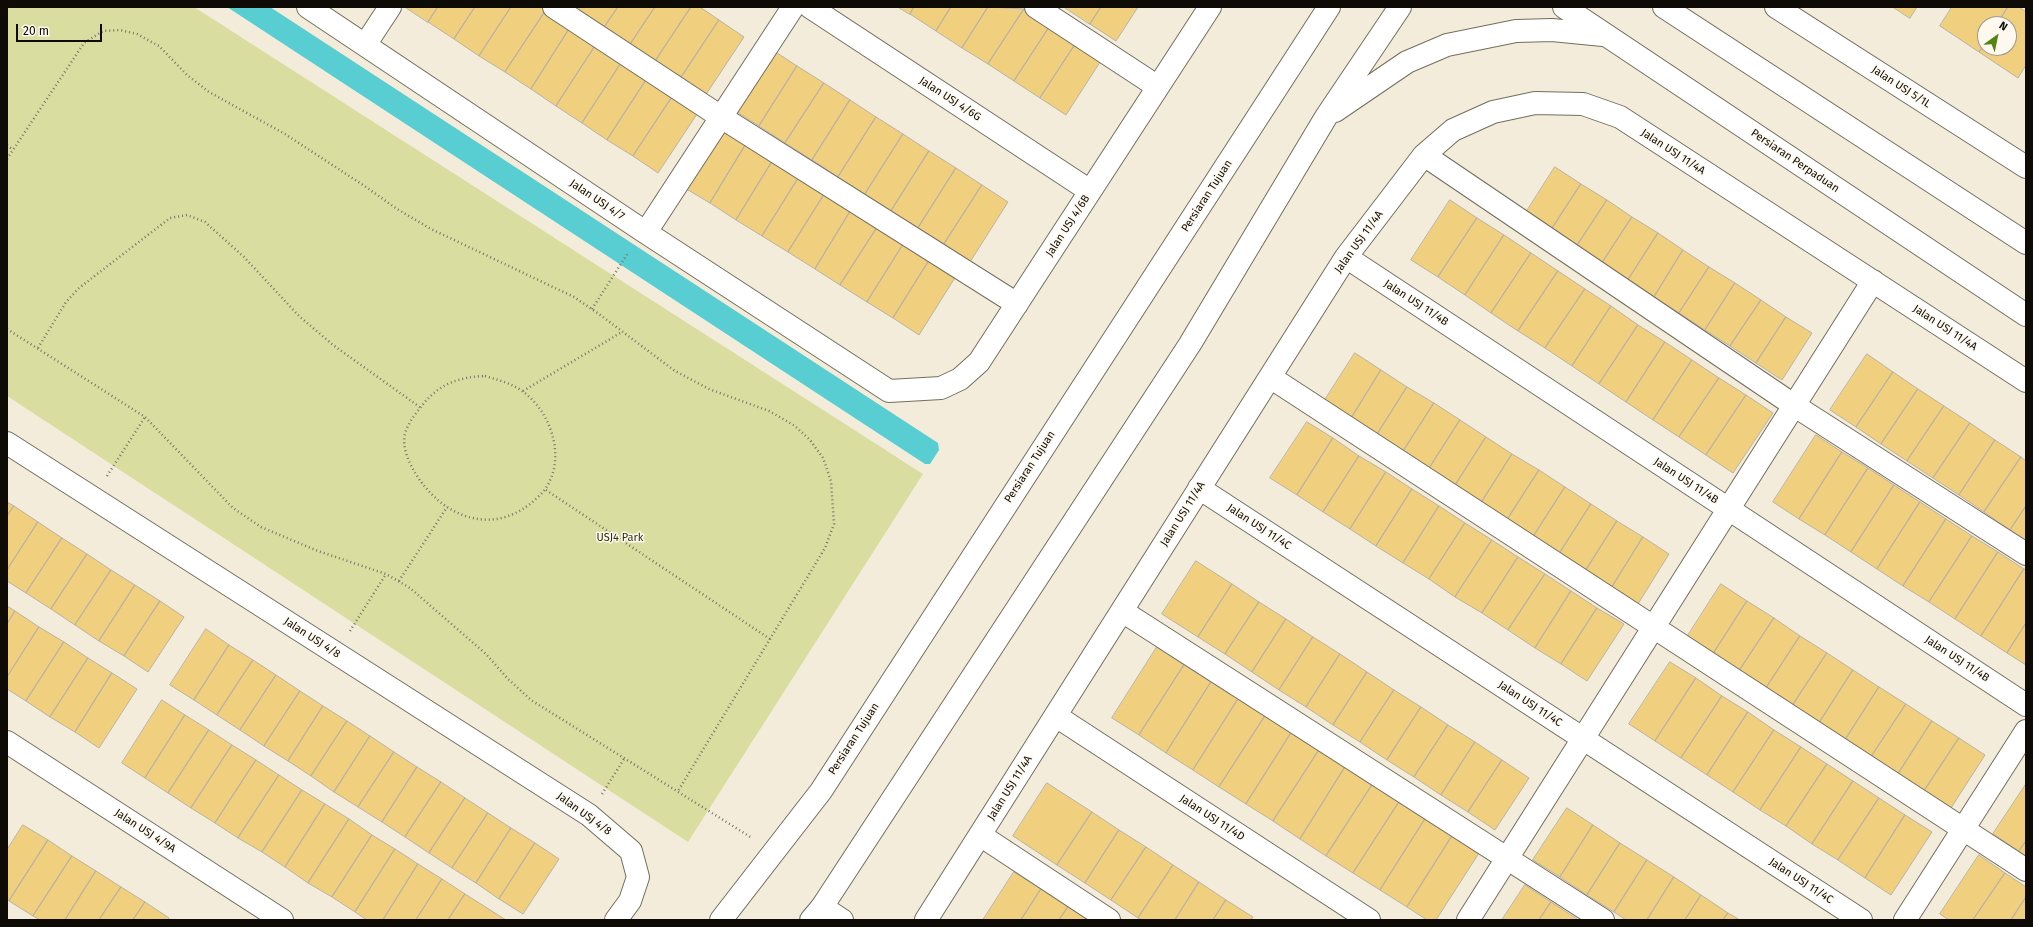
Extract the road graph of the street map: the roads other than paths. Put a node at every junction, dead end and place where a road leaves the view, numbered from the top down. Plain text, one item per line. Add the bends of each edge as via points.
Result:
1 (308, 7) edge
2 (390, 7) edge
3 (554, 7) edge
4 (793, 7) edge
5 (810, 7) edge
6 (1036, 7) edge
7 (1210, 7) edge
8 (1329, 7) edge
9 (1400, 7) edge
10 (1564, 7) edge
11 (1664, 7) edge
12 (1776, 7) edge
13 (1606, 35) junction
14 (365, 45) junction
15 (1158, 87) junction
16 (721, 117) junction
17 (1326, 118) junction
18 (1424, 155) junction
19 (2026, 167) edge
20 (1090, 191) junction
21 (646, 232) junction
22 (2026, 243) edge
23 (1346, 257) junction
24 (1873, 281) junction
25 (1017, 304) junction
26 (2026, 315) edge
27 (1270, 378) junction
28 (2026, 381) edge
29 (889, 391) joint
30 (1795, 406) junction
31 (7, 443) edge
32 (1199, 488) junction
33 (1729, 509) junction
34 (2026, 554) edge
35 (1122, 610) junction
36 (1654, 627) junction
37 (2026, 705) edge
38 (1056, 716) junction
39 (2026, 731) edge
40 (1583, 739) junction
41 (7, 742) edge
42 (1963, 829) junction
43 (980, 835) junction
44 (1507, 858) junction
45 (2026, 870) edge
46 (817, 914) edge
47 (282, 920) edge
48 (616, 920) edge
49 (721, 920) edge
50 (842, 920) edge
51 (926, 920) edge
52 (1109, 920) edge
53 (1368, 920) edge
54 (1468, 920) edge
55 (1603, 920) edge
56 (1861, 920) edge
57 (1905, 920) edge

1 - 14 street, Jalan USJ 4/7
2 - 14 street
3 - 16 street
4 - 16 street
5 - 20 street, Jalan USJ 4/6G
6 - 15 street
7 - 15 street, Jalan USJ 4/6B
8 - 49 street, Persiaran Tujuan via 821,791
9 - 17 street
10 - 13 street, Persiaran Perpaduan
11 - 22 street
12 - 19 street, Jalan USJ 5/1L
13 - 17 street via 1552,30 1516,31 1447,45 1407,62
13 - 26 street, Persiaran Perpaduan
14 - 21 street, Jalan USJ 4/7
15 - 20 street, Jalan USJ 4/6B
16 - 21 street
16 - 25 street
17 - 46 street via 1190,344
18 - 23 street, Jalan USJ 11/4A
18 - 24 street, Jalan USJ 11/4A via 1453,130 1494,112 1535,103 1583,104 1620,117
18 - 30 street
20 - 25 street, Jalan USJ 4/6B
21 - 29 street, Jalan USJ 4/7
23 - 27 street, Jalan USJ 11/4A
23 - 33 street, Jalan USJ 11/4B
24 - 28 street, Jalan USJ 11/4A
24 - 30 street
25 - 29 street, Jalan USJ 4/6B via 979,362 960,379 941,388
27 - 32 street, Jalan USJ 11/4A
27 - 36 street
30 - 33 street
30 - 34 street
31 - 48 street, Jalan USJ 4/8 via 589,815 631,851 638,877 630,900
32 - 35 street, Jalan USJ 11/4A
32 - 40 street, Jalan USJ 11/4C
33 - 36 street
33 - 37 street, Jalan USJ 11/4B
35 - 38 street, Jalan USJ 11/4A
35 - 44 street
36 - 40 street
36 - 42 street
38 - 43 street, Jalan USJ 11/4A
38 - 53 street, Jalan USJ 11/4D
39 - 42 street
40 - 44 street
40 - 56 street, Jalan USJ 11/4C
41 - 47 street, Jalan USJ 4/9A
42 - 45 street
42 - 57 street
43 - 51 street, Jalan USJ 11/4A
43 - 52 street
44 - 54 street
44 - 55 street
46 - 50 street

